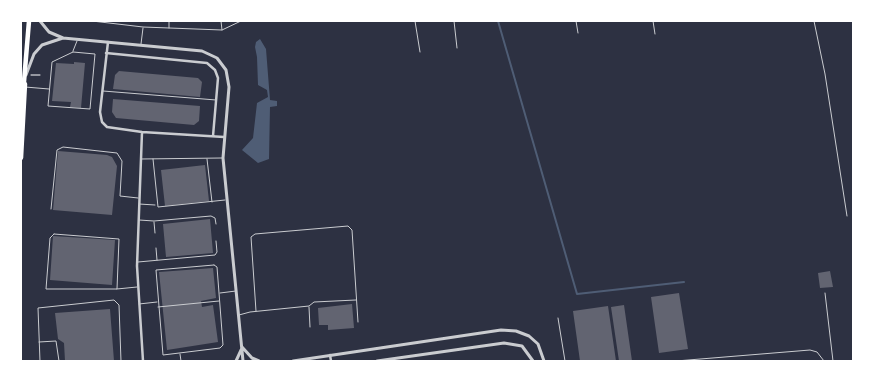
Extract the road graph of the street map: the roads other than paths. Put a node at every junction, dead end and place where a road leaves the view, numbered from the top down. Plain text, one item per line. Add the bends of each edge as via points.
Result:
1 (29, 21) edge
2 (40, 21) edge
3 (92, 21) edge
4 (115, 21) edge
5 (169, 21) edge
6 (221, 21) edge
7 (241, 21) edge
8 (415, 21) edge
9 (454, 21) edge
10 (576, 21) edge
11 (653, 21) edge
12 (814, 21) edge
13 (115, 24) junction
14 (143, 27) junction
15 (169, 28) junction
16 (222, 30) junction
17 (578, 33) dead end
18 (655, 34) dead end
19 (63, 38) junction
20 (77, 40) junction
21 (108, 42) junction
22 (141, 44) junction
23 (457, 48) dead end
24 (73, 52) junction
25 (420, 52) dead end
26 (106, 53) junction
27 (24, 80) junction
28 (25, 87) junction
29 (50, 89) junction
30 (102, 91) junction
31 (216, 100) junction
32 (21, 118) edge
33 (142, 132) junction
34 (213, 136) junction
35 (224, 137) junction
36 (21, 158) edge
37 (140, 158) junction
38 (207, 158) junction
39 (223, 158) junction
40 (153, 159) junction
41 (138, 198) junction
42 (227, 200) junction
43 (212, 202) junction
44 (138, 204) junction
45 (156, 205) junction
46 (51, 209) dead end
47 (847, 216) dead end
48 (138, 220) junction
49 (154, 221) junction
50 (216, 224) dead end
51 (155, 232) dead end
52 (216, 241) dead end
53 (156, 248) dead end
54 (157, 261) junction
55 (138, 262) junction
56 (138, 287) junction
57 (117, 289) junction
58 (237, 291) junction
59 (219, 293) junction
60 (825, 293) dead end
61 (356, 300) junction
62 (220, 301) junction
63 (157, 302) junction
64 (138, 304) junction
65 (309, 306) junction
66 (158, 307) junction
67 (256, 311) junction
68 (239, 315) junction
69 (558, 318) dead end
70 (358, 322) dead end
71 (310, 327) dead end
72 (38, 342) junction
73 (242, 346) junction
74 (180, 353) junction
75 (330, 355) junction
76 (322, 358) edge
77 (40, 361) edge
78 (59, 361) edge
79 (121, 361) edge
80 (143, 361) edge
81 (180, 361) edge
82 (236, 361) edge
83 (243, 361) edge
84 (260, 361) edge
85 (293, 361) edge
86 (331, 361) edge
87 (378, 361) edge
88 (533, 361) edge
89 (544, 361) edge
90 (565, 361) edge
91 (676, 361) edge
92 (824, 361) edge
93 (833, 361) edge

1 - 27 highway
2 - 19 street via 49,32
3 - 13 lane
4 - 13 lane
5 - 15 lane
6 - 16 lane
7 - 16 lane
8 - 25 lane
9 - 23 lane
10 - 17 lane
11 - 18 lane
12 - 47 lane
13 - 14 lane
14 - 15 lane
14 - 22 lane
15 - 16 lane
19 - 20 street
19 - 27 street via 42,45 34,54
20 - 21 street
20 - 24 lane
21 - 22 street
21 - 26 street
22 - 35 street via 202,51 217,58 226,70 229,87
24 - 29 lane via 52,62
24 - 29 lane via 95,54 90,110 48,106
26 - 30 street
26 - 31 street via 207,63 218,78
27 - 28 highway
28 - 29 lane
28 - 32 highway
28 - 36 highway
30 - 31 lane
30 - 33 street via 102,122 107,127
31 - 34 street
33 - 34 street
33 - 37 street
34 - 35 street
35 - 39 street
37 - 40 lane
37 - 41 street
38 - 39 lane
38 - 40 lane
38 - 43 lane
39 - 42 street
40 - 45 lane
41 - 44 street
41 - 46 lane via 120,196 122,161 118,154 64,147 57,150
42 - 43 lane
42 - 58 street
43 - 45 lane via 161,208
44 - 45 lane
44 - 48 street
48 - 49 lane
48 - 55 street
49 - 50 lane via 211,216
49 - 51 lane
52 - 54 lane via 215,256
53 - 54 lane
54 - 55 lane
55 - 56 street
56 - 57 lane
56 - 64 street
57 - 57 lane via 46,289 50,238 54,234 119,239
58 - 59 lane
58 - 68 street
59 - 62 lane
59 - 63 lane via 217,267 214,265 157,269
60 - 93 lane
61 - 65 lane via 314,302
61 - 67 lane via 350,227 255,234 251,239
61 - 70 lane
62 - 66 lane
62 - 74 lane via 222,347
63 - 64 lane
63 - 66 lane
64 - 80 street
65 - 67 lane
65 - 71 lane
66 - 74 lane via 162,354
67 - 68 lane
68 - 73 street
69 - 90 lane
72 - 77 lane
72 - 78 lane via 56,341
72 - 79 lane via 38,308 114,300 119,305
73 - 82 street
73 - 83 street
73 - 84 street via 252,358
74 - 81 lane
75 - 76 street
75 - 86 street
75 - 89 street via 508,330 529,336 538,344
76 - 85 street
87 - 88 street via 504,343 522,346
91 - 92 lane via 810,350 817,352

